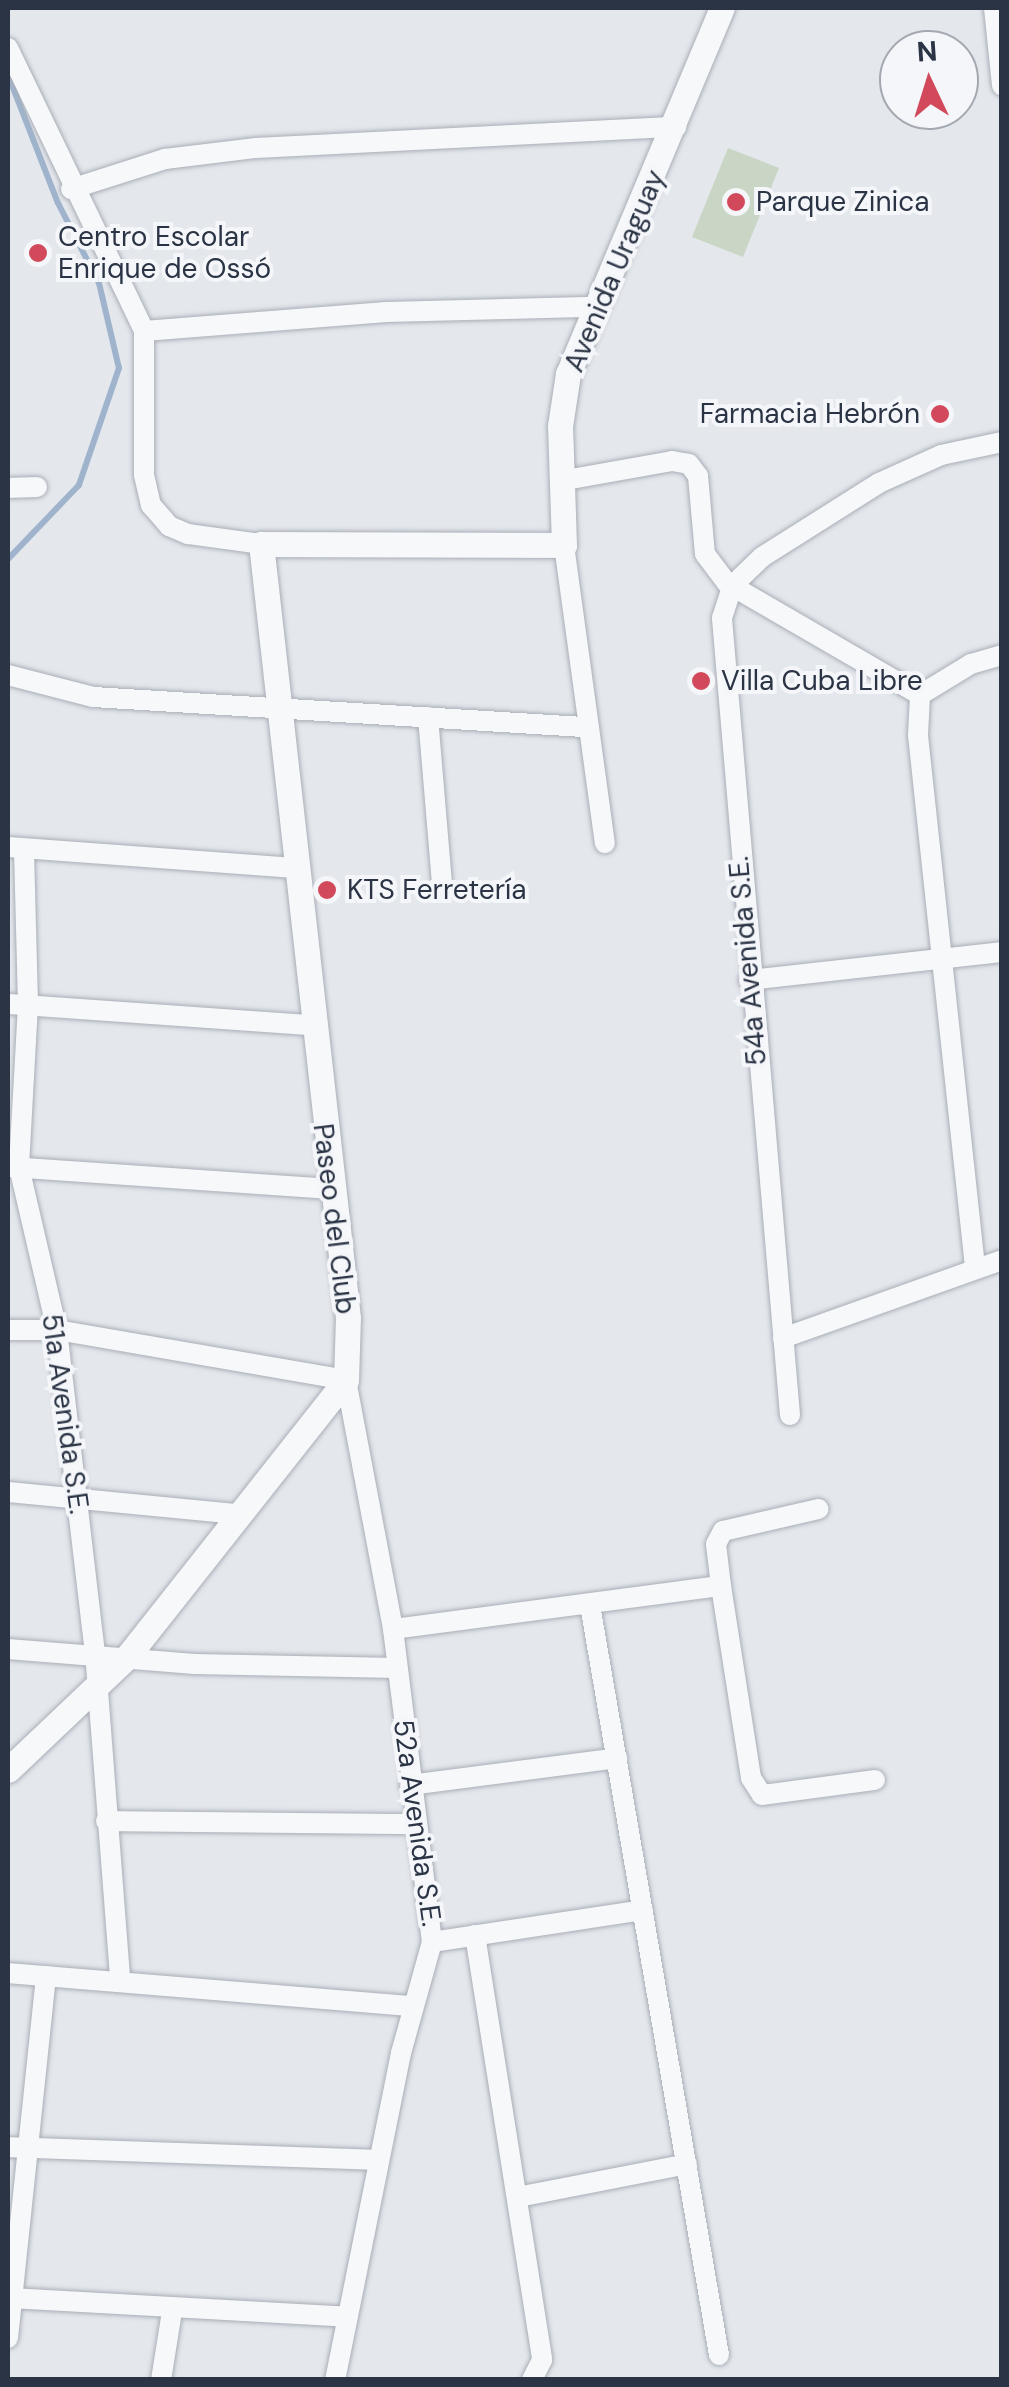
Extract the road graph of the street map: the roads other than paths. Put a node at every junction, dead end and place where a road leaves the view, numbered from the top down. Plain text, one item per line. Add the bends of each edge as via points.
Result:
1 (722, 8) edge
2 (994, 8) edge
3 (1000, 39) edge
4 (8, 48) edge
5 (1002, 86) edge
6 (676, 127) junction
7 (70, 189) junction
8 (596, 307) junction
9 (144, 331) junction
10 (1002, 442) edge
11 (560, 481) junction
12 (38, 487) dead end
13 (8, 488) edge
14 (261, 544) junction
15 (564, 545) junction
16 (734, 585) junction
17 (1002, 655) edge
18 (8, 675) edge
19 (920, 695) junction
20 (281, 706) junction
21 (428, 717) junction
22 (588, 728) junction
23 (604, 843) dead end
24 (16, 849) edge
25 (295, 868) junction
26 (442, 884) dead end
27 (1002, 952) edge
28 (943, 959) junction
29 (749, 980) junction
30 (18, 1005) edge
31 (312, 1025) junction
32 (13, 1167) edge
33 (332, 1189) junction
34 (1002, 1260) edge
35 (975, 1267) junction
36 (8, 1330) edge
37 (57, 1330) junction
38 (783, 1338) junction
39 (346, 1380) junction
40 (790, 1415) dead end
41 (8, 1492) edge
42 (78, 1499) junction
43 (818, 1509) dead end
44 (238, 1514) junction
45 (721, 1586) junction
46 (590, 1605) junction
47 (393, 1629) junction
48 (8, 1649) edge
49 (95, 1652) junction
50 (127, 1657) junction
51 (397, 1668) junction
52 (98, 1688) junction
53 (617, 1758) junction
54 (8, 1770) edge
55 (876, 1780) dead end
56 (410, 1785) junction
57 (106, 1821) junction
58 (414, 1824) junction
59 (643, 1910) junction
60 (475, 1935) junction
61 (432, 1942) junction
62 (8, 1974) edge
63 (46, 1976) junction
64 (120, 1978) junction
65 (412, 2006) junction
66 (15, 2148) edge
67 (378, 2160) junction
68 (687, 2164) junction
69 (518, 2197) junction
70 (12, 2298) junction
71 (172, 2311) junction
72 (346, 2316) junction
73 (8, 2338) edge
74 (719, 2355) dead end
75 (161, 2380) edge
76 (336, 2380) edge
77 (532, 2380) edge

1 - 6 street, Avenida Uraguay
2 - 3 street
3 - 5 street
4 - 7 street
6 - 7 street via 256,148 165,159
6 - 8 street, Avenida Uraguay
7 - 9 street
8 - 9 street via 386,312
8 - 11 street, Avenida Uraguay via 568,374
9 - 14 street via 144,475 151,504 168,526 188,534
10 - 16 street via 941,454 879,483 762,557
11 - 15 street, Avenida Uraguay
11 - 16 street via 672,461 689,464 698,476 705,554
12 - 13 street
14 - 15 street
14 - 20 street, Paseo del Club
15 - 22 street, Avenida Uraguay
16 - 19 street
16 - 29 street, 54a Avenida S.E. via 722,618 724,679
17 - 19 street via 971,664
18 - 20 street via 93,696
19 - 28 street via 918,736
20 - 21 street
20 - 25 street, Paseo del Club
21 - 22 street
21 - 26 street
22 - 23 street, Avenida Uraguay
24 - 25 street
24 - 30 street, 51a Avenida S.E.
25 - 31 street, Paseo del Club
27 - 28 street
28 - 29 street
28 - 35 street
29 - 38 street, 54a Avenida S.E.
30 - 31 street
30 - 32 street, 51a Avenida S.E.
31 - 33 street, Paseo del Club
32 - 33 street
32 - 37 street, 51a Avenida S.E.
33 - 39 street, Paseo del Club via 348,1318
34 - 35 street
35 - 38 street
36 - 37 street
37 - 39 street
37 - 42 street, 51a Avenida S.E.
38 - 40 street, 54a Avenida S.E.
39 - 44 street
39 - 47 street, 52a Avenida S.E.
41 - 42 street
42 - 44 street
42 - 49 street, 51a Avenida S.E.
43 - 45 street via 723,1531 716,1544
44 - 50 street
45 - 46 street
45 - 55 street via 751,1778 762,1795
46 - 47 street
46 - 53 street
47 - 51 street, 52a Avenida S.E.
48 - 49 street
49 - 50 street
49 - 52 street, 51a Avenida S.E.
50 - 51 street
50 - 52 street
51 - 56 street, 52a Avenida S.E.
52 - 54 street
52 - 57 street, 51a Avenida S.E.
53 - 56 street
53 - 59 street
56 - 58 street, 52a Avenida S.E.
57 - 58 street
57 - 64 street, 51a Avenida S.E.
58 - 61 street, 52a Avenida S.E.
59 - 60 street
59 - 68 street
60 - 61 street
60 - 69 street
61 - 65 street, 52a Avenida S.E.
62 - 63 street
63 - 64 street
63 - 66 street
64 - 65 street
65 - 67 street, 52a Avenida S.E.
66 - 67 street
66 - 70 street
67 - 72 street, 52a Avenida S.E.
68 - 69 street
68 - 74 street
69 - 77 street via 542,2360
70 - 71 street
70 - 73 street
71 - 72 street
71 - 75 street
72 - 76 street, 52a Avenida S.E.

